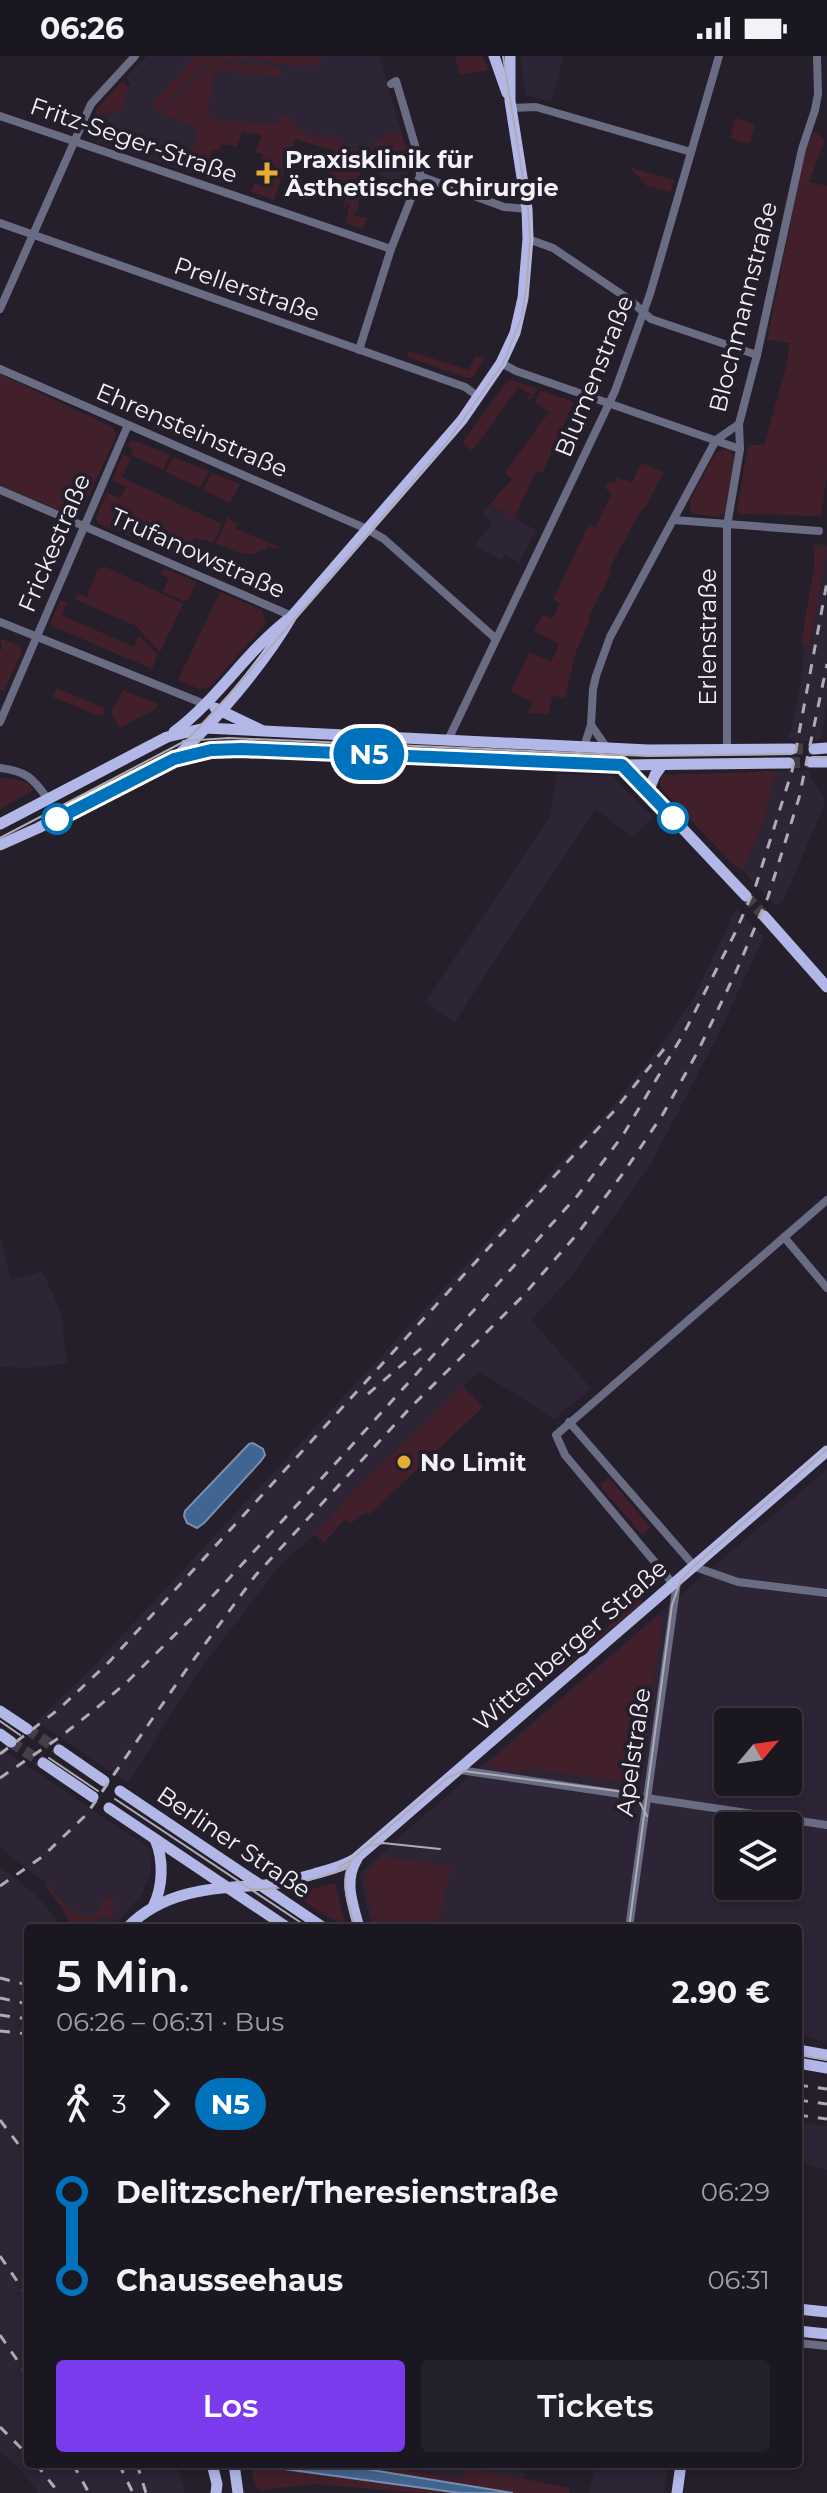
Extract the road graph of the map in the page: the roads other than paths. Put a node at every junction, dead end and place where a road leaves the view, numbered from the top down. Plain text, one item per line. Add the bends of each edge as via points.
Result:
1 (135, 56) edge
2 (494, 56) edge
3 (510, 56) edge
4 (719, 56) edge
5 (817, 56) edge
6 (391, 84) dead end
7 (511, 104) junction
8 (0, 116) edge
9 (76, 140) junction
10 (691, 152) junction
11 (420, 176) junction
12 (527, 209) junction
13 (0, 223) edge
14 (34, 235) junction
15 (528, 239) junction
16 (391, 249) junction
17 (0, 309) edge
18 (643, 311) junction
19 (359, 350) junction
20 (757, 355) junction
21 (501, 363) junction
22 (0, 369) edge
23 (479, 397) junction
24 (610, 404) junction
25 (739, 424) junction
26 (128, 425) junction
27 (716, 440) junction
28 (740, 449) junction
29 (0, 490) edge
30 (674, 520) junction
31 (84, 525) junction
32 (727, 526) junction
33 (368, 529) junction
34 (819, 531) dead end
35 (292, 616) junction
36 (0, 622) edge
37 (35, 636) junction
38 (495, 638) junction
39 (207, 705) junction
40 (221, 710) junction
41 (0, 722) edge
42 (591, 725) junction
43 (205, 728) junction
44 (266, 733) junction
45 (167, 737) junction
46 (448, 740) junction
47 (584, 747) junction
48 (607, 748) junction
49 (727, 749) junction
50 (792, 749) tunnel mouth
51 (174, 759) junction
52 (811, 762) tunnel mouth
53 (827, 762) edge
54 (789, 763) tunnel mouth
55 (622, 765) junction
56 (662, 765) junction
57 (0, 768) edge
58 (648, 792) junction
59 (47, 798) junction
60 (0, 824) edge
61 (0, 845) edge
62 (746, 896) tunnel mouth
63 (764, 916) tunnel mouth
64 (827, 987) edge
65 (827, 1200) edge
66 (784, 1237) junction
67 (827, 1288) edge
68 (569, 1422) junction
69 (827, 1451) edge
70 (695, 1567) junction
71 (676, 1583) junction
72 (827, 1593) edge
73 (0, 1711) edge
74 (27, 1729) tunnel mouth
75 (0, 1734) edge
76 (11, 1742) tunnel mouth
77 (59, 1750) tunnel mouth
78 (43, 1763) tunnel mouth
79 (460, 1770) junction
80 (104, 1781) dead end
81 (120, 1791) dead end
82 (647, 1796) junction
83 (93, 1797) dead end
84 (109, 1808) dead end
85 (827, 1825) edge
86 (155, 1839) junction
87 (360, 1855) junction
88 (251, 1885) junction
89 (227, 1887) junction
90 (153, 1907) junction
91 (132, 1924) edge
92 (282, 1924) edge
93 (317, 1924) edge
94 (358, 1924) edge
95 (630, 1924) edge
96 (802, 2051) edge
97 (827, 2055) edge
98 (802, 2064) edge
99 (827, 2068) edge
100 (802, 2309) edge
101 (827, 2312) edge
102 (802, 2331) edge
103 (827, 2334) edge
104 (802, 2343) edge
105 (827, 2346) edge
106 (213, 2468) edge
107 (235, 2468) edge
108 (680, 2468) edge
109 (237, 2479) junction
110 (218, 2490) edge
111 (238, 2493) edge
112 (247, 2493) edge
113 (677, 2493) edge

1 - 9 street via 91,104
2 - 7 main road
3 - 7 main road
4 - 10 street, Blumenstraße
5 - 20 street, Blochmannstraße via 815,110
6 - 11 street via 396,81
7 - 10 street
7 - 12 main road
8 - 9 street, Fritz-Seger-Straße
9 - 14 street
9 - 16 street, Fritz-Seger-Straße
10 - 18 street, Blumenstraße
11 - 12 street via 504,207
11 - 16 street
12 - 15 main road
13 - 14 street, Prellerstraße
14 - 17 street
14 - 19 street, Prellerstraße
15 - 18 street via 553,248
15 - 21 main road via 520,316
16 - 19 street
18 - 20 street via 651,319
18 - 24 street, Blumenstraße
19 - 23 street, Prellerstraße via 465,387
20 - 25 street, Blochmannstraße
21 - 23 main road
21 - 24 street
22 - 26 street, Ehrensteinstraße
23 - 33 main road
24 - 27 street
24 - 38 street, Blumenstraße
25 - 27 street, Blochmannstraße
25 - 28 street, Erlenstraße
26 - 31 street, Frickestraße
26 - 33 street, Ehrensteinstraße
27 - 28 street
27 - 30 street, Blochmannstraße
28 - 32 street, Erlenstraße
29 - 31 street, Trufanowstraße
30 - 32 street
30 - 42 street, Blochmannstraße via 610,637 593,689
31 - 35 street, Trufanowstraße
31 - 37 street, Frickestraße
32 - 34 street
32 - 49 street, Erlenstraße
33 - 35 main road
33 - 38 street, Ehrensteinstraße
35 - 39 main road
35 - 40 main road
36 - 37 street
37 - 39 street
37 - 41 street, Frickestraße
38 - 46 street, Blumenstraße
39 - 40 main road
39 - 45 main road
40 - 43 main road
40 - 44 main road
42 - 47 street, Blochmannstraße
42 - 48 street
43 - 44 main road
43 - 45 main road
43 - 51 main road
44 - 46 main road
45 - 59 main road
46 - 47 main road
47 - 48 main road
48 - 49 main road
48 - 55 main road
49 - 50 main road
51 - 55 main road via 241,749
51 - 61 main road
52 - 53 main road
54 - 56 main road
55 - 56 main road
55 - 58 main road
56 - 58 main road
57 - 59 street via 33,779
58 - 62 main road
59 - 60 main road
63 - 64 main road
65 - 66 street
66 - 67 street
66 - 68 street
68 - 70 street
68 - 71 street via 556,1435 565,1455
69 - 70 main road, Wittenberger Straße
70 - 71 main road, Wittenberger Straße
70 - 72 street via 738,1582
71 - 79 main road, Wittenberger Straße
71 - 82 street, Apelstraße
73 - 74 main road
75 - 76 main road
77 - 80 main road
78 - 83 main road
79 - 82 street
79 - 87 main road, Wittenberger Straße
81 - 88 main road, Berliner Straße
82 - 85 street
82 - 95 street, Apelstraße
84 - 86 main road, Berliner Straße
86 - 89 main road, Berliner Straße
86 - 90 main road via 161,1876
87 - 88 main road, Wittenberger Straße via 339,1867
87 - 94 main road via 349,1881
88 - 89 main road, Wittenberger Straße
88 - 93 main road, Berliner Straße
89 - 90 main road, Wittenberger Straße via 180,1895
89 - 92 main road, Berliner Straße
90 - 91 main road, Wittenberger Straße
96 - 97 main road
98 - 99 main road
100 - 101 main road
102 - 103 main road
104 - 105 street
106 - 110 main road
107 - 109 main road
108 - 113 main road
109 - 111 main road
109 - 112 main road

